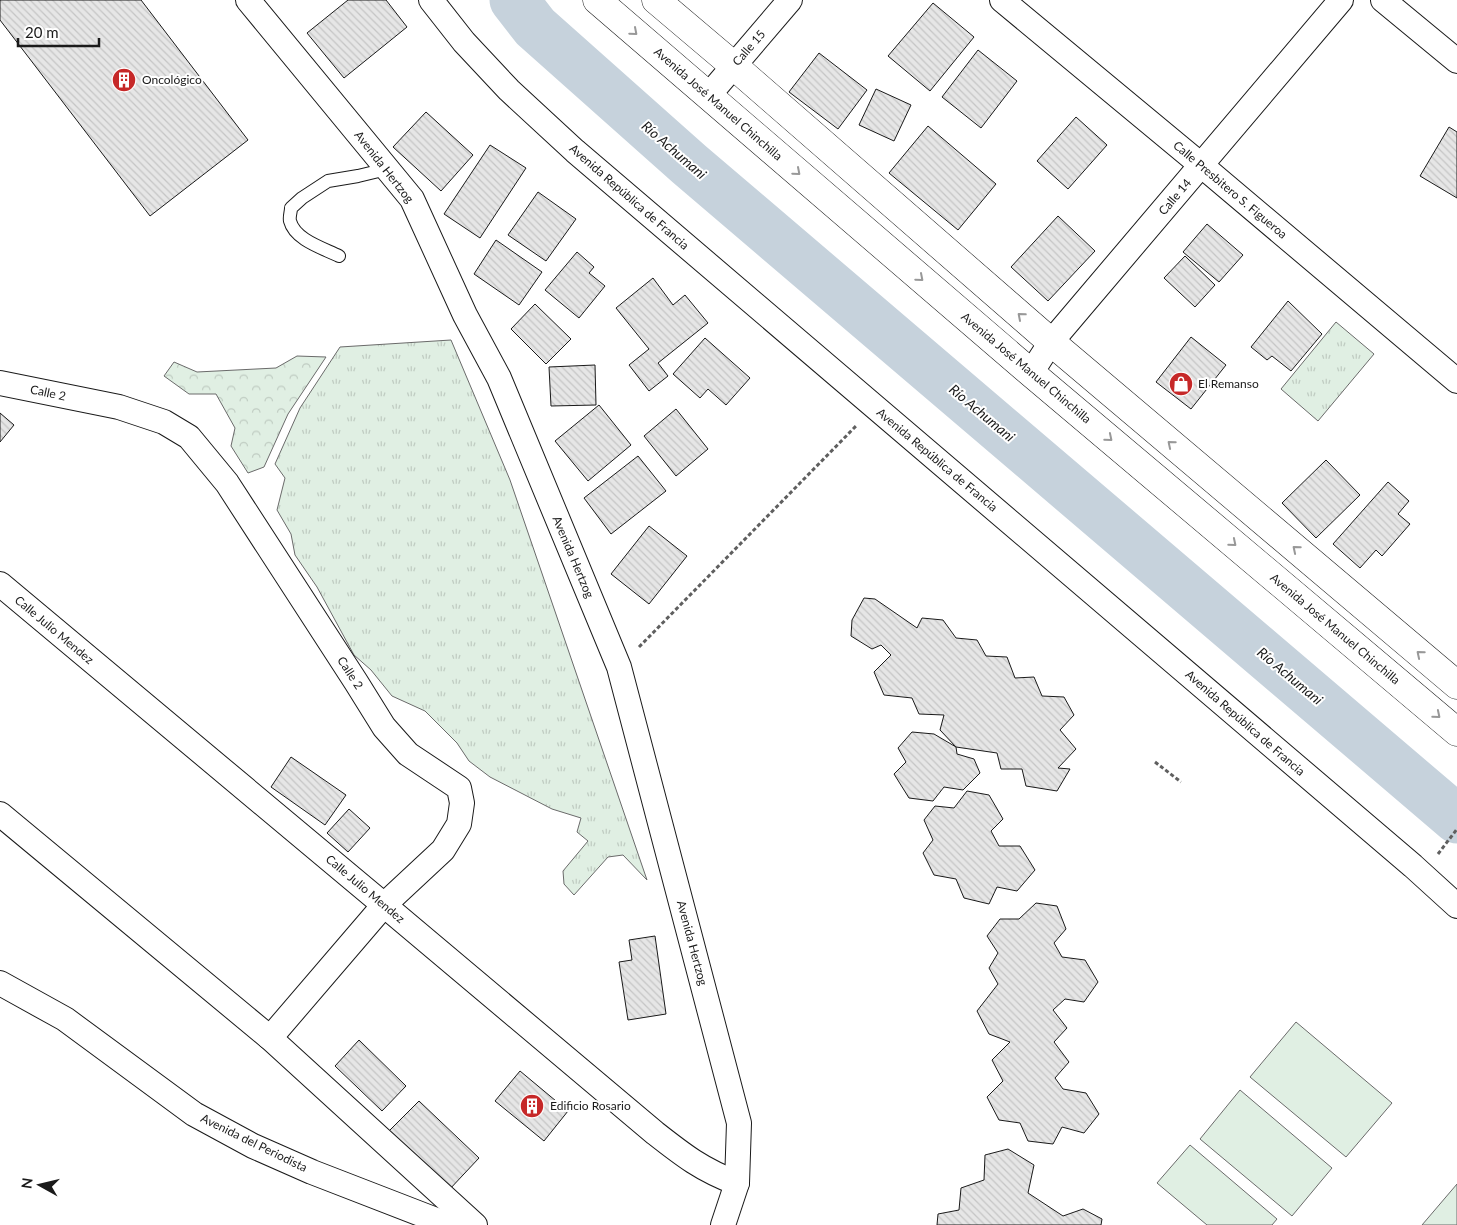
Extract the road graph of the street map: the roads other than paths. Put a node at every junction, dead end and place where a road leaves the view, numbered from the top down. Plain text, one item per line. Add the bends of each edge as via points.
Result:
1 (248, 0) edge
2 (431, 0) edge
3 (597, 0) edge
4 (656, 0) edge
5 (790, 0) edge
6 (1002, 0) edge
7 (1341, 0) edge
8 (1383, 0) edge
9 (1457, 61) edge
10 (734, 66) junction
11 (708, 96) junction
12 (1202, 165) junction
13 (387, 169) junction
14 (339, 256) dead end
15 (1050, 342) junction
16 (1031, 373) junction
17 (1457, 380) edge
18 (0, 383) edge
19 (0, 584) edge
20 (1457, 685) edge
21 (1457, 732) edge
22 (0, 814) edge
23 (384, 904) junction
24 (1457, 906) edge
25 (0, 984) edge
26 (270, 1038) junction
27 (737, 1183) junction
28 (448, 1225) edge
29 (475, 1225) edge
30 (723, 1225) edge

1 - 13 street, Avenida Hertzog
2 - 24 street, Avenida República de Francia via 464,42 509,90 568,144
3 -> 11 main road, Avenida José Manuel Chinchilla
4 - 10 main road
5 - 10 street, Calle 15
6 - 12 street, Calle Presbitero S. Figueroa
7 - 12 street, Calle 14
8 - 9 street
10 - 11 street, Calle 15
15 -> 10 main road
11 -> 16 main road, Avenida José Manuel Chinchilla
12 - 15 street, Calle 14
12 - 17 street, Calle Presbitero S. Figueroa
13 - 14 lane via 328,181 291,208 290,220 296,232
13 - 27 street, Avenida Hertzog via 412,199 465,315 499,378 619,667 739,1123
15 - 16 street, Calle 14
20 -> 15 main road
16 -> 21 main road, Avenida José Manuel Chinchilla
18 - 23 street, Calle 2 via 119,407 164,422 189,437 227,483 384,727 408,754 459,788 462,803 459,824 443,850
19 - 23 street, Calle Julio Mendez
22 - 26 street
23 - 26 street, Calle 2
23 - 27 street, Calle Julio Mendez via 654,1133 692,1162
25 - 28 street, Avenida del Periodista via 64,1019 194,1114 244,1141 312,1172
26 - 29 street
27 - 30 street, Avenida Hertzog

